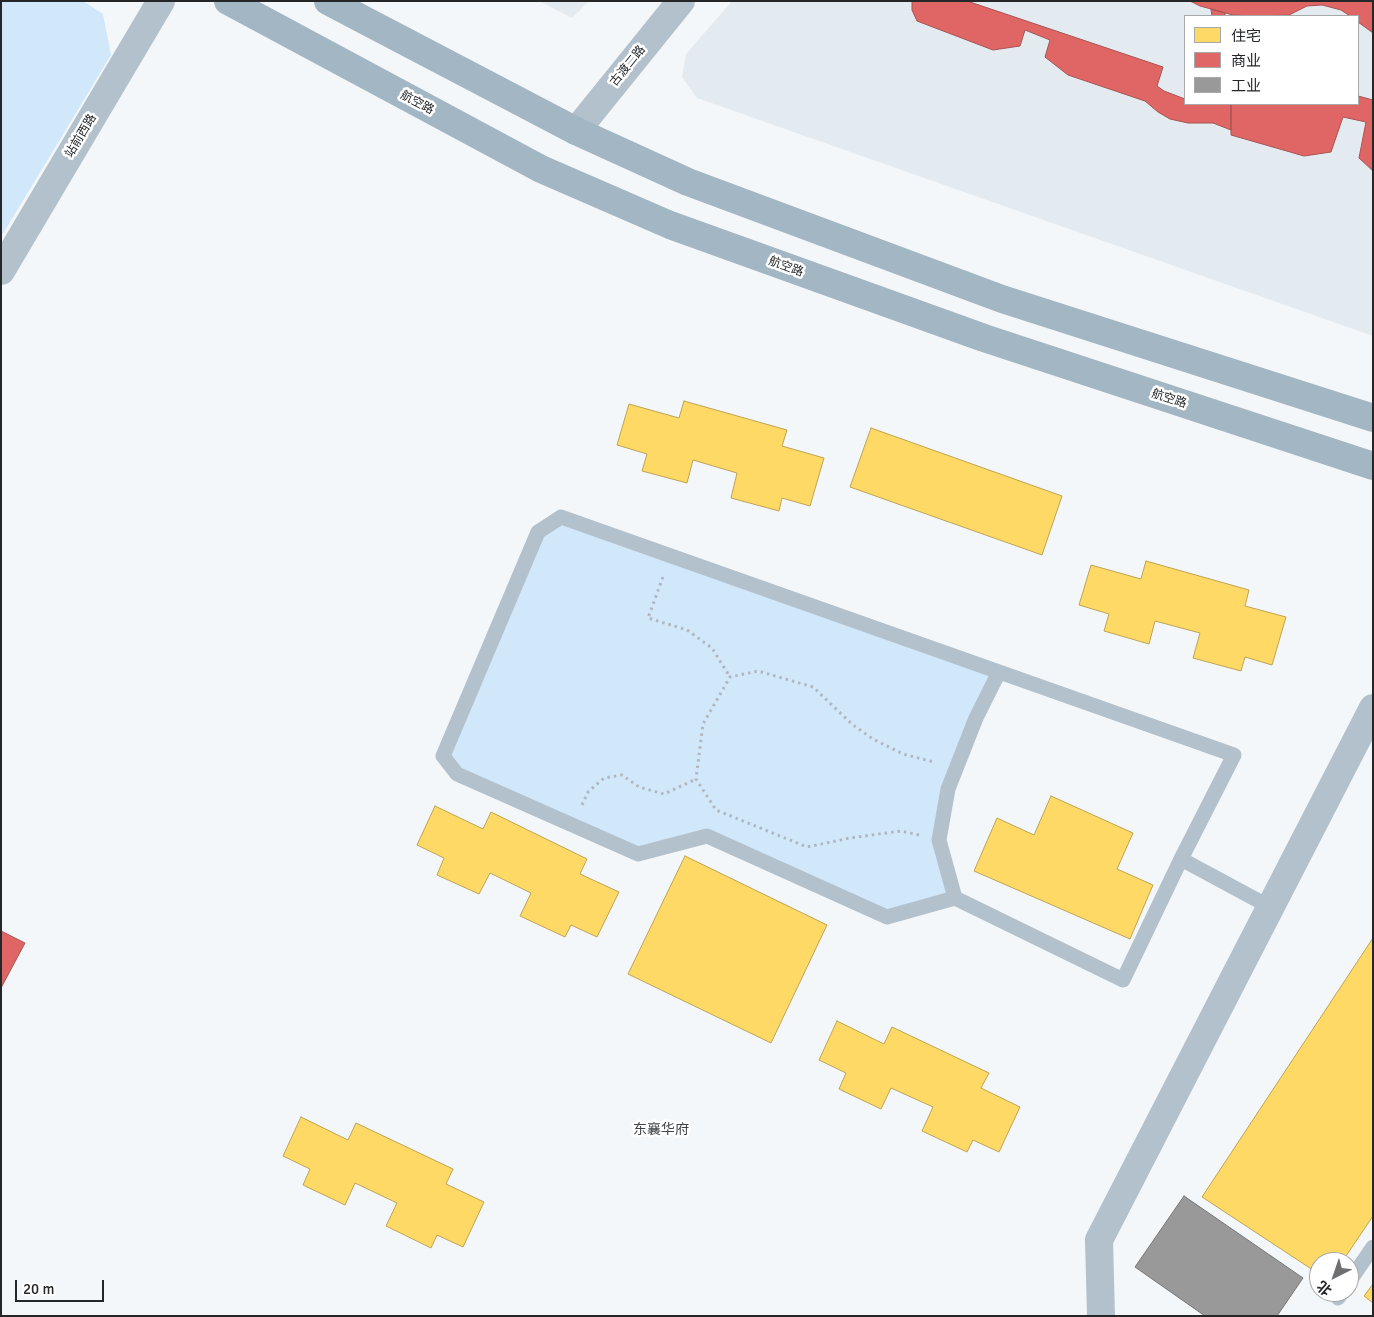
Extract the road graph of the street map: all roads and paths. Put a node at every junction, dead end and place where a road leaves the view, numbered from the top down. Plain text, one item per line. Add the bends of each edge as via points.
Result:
1 (161, 1) edge
2 (228, 1) edge
3 (328, 1) edge
4 (681, 1) edge
5 (576, 131) junction
6 (1, 271) edge
7 (1373, 418) edge
8 (1373, 466) edge
9 (671, 556) junction
10 (999, 672) junction
11 (730, 677) junction
12 (1373, 708) edge
13 (956, 768) junction
14 (696, 779) junction
15 (572, 824) junction
16 (939, 840) junction
17 (1181, 859) junction
18 (954, 898) junction
19 (1270, 907) junction
20 (1373, 1247) edge
21 (1359, 1267) edge
22 (1101, 1316) edge

1 - 6 street, 站前西路
2 - 8 main road, 航空路 via 541,170 670,225 984,338
3 - 5 main road
4 - 5 street, 古渡二路
5 - 7 main road via 688,182 1002,299
9 - 10 lane
9 - 11 path via 648,618 687,630 712,648
9 - 15 lane via 561,516 538,532 442,756 457,774
10 - 13 lane
10 - 17 lane via 1234,755
11 - 13 path via 758,671 813,687 853,725 873,739 903,754
11 - 14 path via 703,724
12 - 19 street
13 - 16 lane via 948,789
14 - 15 path via 664,794 639,787 622,775 604,778 588,792
14 - 16 path via 716,810 806,847 901,831
15 - 18 lane via 638,854 707,836 887,917
16 - 18 lane
17 - 18 lane via 1124,980
17 - 19 lane
19 - 22 street via 1099,1240
20 - 21 lane

